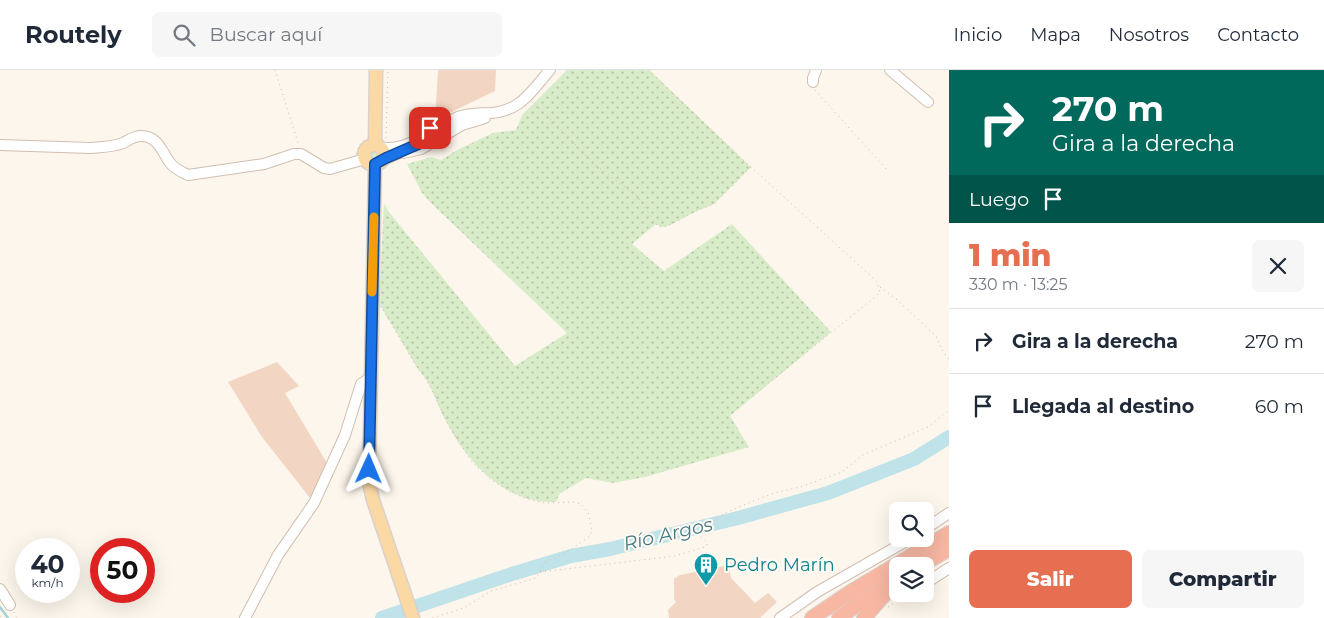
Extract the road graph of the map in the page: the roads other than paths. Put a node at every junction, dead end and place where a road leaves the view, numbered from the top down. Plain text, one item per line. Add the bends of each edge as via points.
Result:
1 (376, 70) edge
2 (550, 70) edge
3 (816, 70) edge
4 (890, 70) edge
5 (813, 82) road end
6 (928, 102) dead end
7 (497, 113) junction
8 (480, 120) junction
9 (438, 128) junction
10 (428, 134) junction
11 (380, 144) junction
12 (0, 145) edge
13 (396, 154) junction
14 (374, 161) junction
15 (370, 378) junction
16 (949, 513) edge
17 (934, 523) edge
18 (949, 533) edge
19 (896, 547) edge
20 (949, 549) edge
21 (934, 558) edge
22 (949, 568) edge
23 (934, 578) edge
24 (889, 587) edge
25 (0, 589) edge
26 (889, 590) edge
27 (10, 605) dead end
28 (245, 618) edge
29 (413, 618) edge
30 (780, 618) edge
31 (812, 618) edge
32 (839, 618) edge
33 (864, 618) edge

1 - 11 main road
2 - 7 street via 519,103
3 - 5 street
4 - 6 street
7 - 8 street
7 - 9 street via 463,116
8 - 9 street via 465,120 447,128
8 - 13 street via 462,125 421,149
9 - 10 street via 431,124
10 - 11 street via 406,144 384,148
10 - 13 street via 423,142
11 - 14 main road via 384,152
11 - 14 main road via 367,148 364,153
12 - 14 street via 99,147 142,136 158,143 171,164 188,175 264,164 301,154 330,169
13 - 14 street
14 - 15 main road
15 - 28 street via 361,384 345,435 314,502 278,555
15 - 29 main road via 369,469 373,500
16 - 17 street
18 - 31 highway
19 - 30 street via 816,592
20 - 21 highway
22 - 23 street
24 - 32 highway
25 - 27 street
26 - 33 highway

